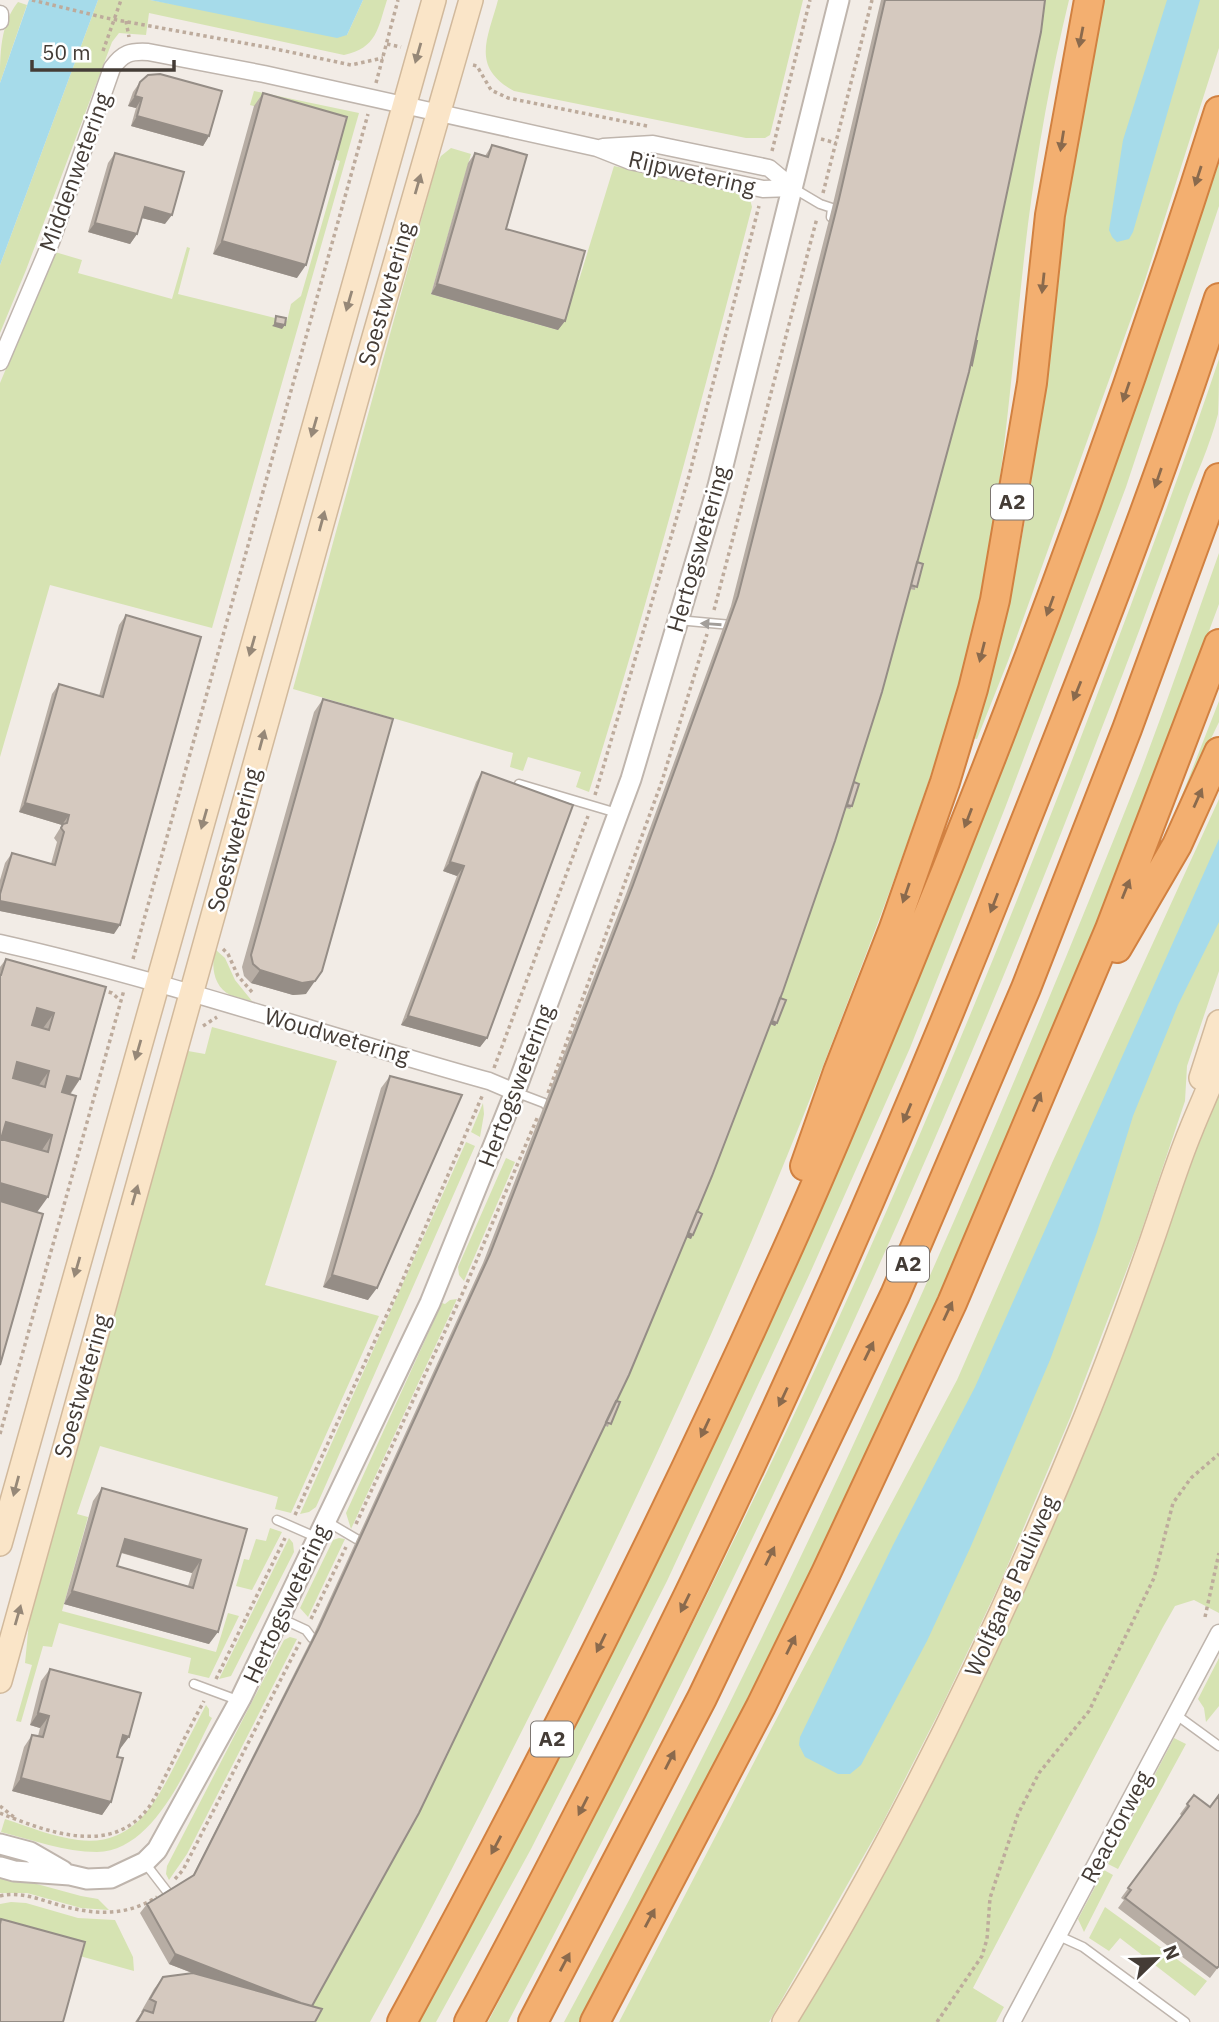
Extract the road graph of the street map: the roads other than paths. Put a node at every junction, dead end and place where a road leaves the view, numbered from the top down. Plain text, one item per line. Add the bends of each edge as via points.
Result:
1 (434, 0) edge
2 (471, 0) edge
3 (839, 0) edge
4 (1089, 0) edge
5 (0, 14) edge
6 (0, 21) edge
7 (404, 106) junction
8 (1219, 111) edge
9 (438, 114) junction
10 (793, 188) junction
11 (830, 221) edge
12 (1219, 298) edge
13 (0, 362) edge
14 (1219, 478) edge
15 (735, 612) edge
16 (678, 620) junction
17 (1219, 644) edge
18 (1219, 752) edge
19 (519, 784) edge
20 (618, 814) junction
21 (0, 943) edge
22 (156, 985) junction
23 (191, 995) junction
24 (1219, 1022) edge
25 (1062, 1043) junction
26 (1219, 1061) edge
27 (515, 1092) junction
28 (552, 1126) edge
29 (1191, 1129) junction
30 (744, 1344) junction
31 (276, 1520) dead end
32 (322, 1529) junction
33 (373, 1533) edge
34 (0, 1544) edge
35 (280, 1618) junction
36 (1219, 1633) edge
37 (312, 1638) edge
38 (0, 1681) edge
39 (194, 1684) dead end
40 (240, 1701) junction
41 (1175, 1714) junction
42 (1219, 1746) edge
43 (0, 1844) edge
44 (145, 1862) junction
45 (0, 1867) edge
46 (70, 1875) junction
47 (183, 1910) edge
48 (1059, 1936) junction
49 (402, 2022) edge
50 (469, 2022) edge
51 (533, 2022) edge
52 (595, 2022) edge
53 (784, 2022) edge
54 (1012, 2022) edge
55 (1185, 2022) edge

1 -> 7 main road, Soestwetering
2 - 9 main road, Soestwetering
3 - 10 street, Hertogswetering
4 -> 30 highway, A2 via 1050,215 1032,383 995,600 973,689 894,928 838,1072
5 - 6 street
7 - 9 street, Rijpwetering
7 - 13 street, Middenwetering via 148,52 131,51 119,57 51,242
7 -> 22 main road, Soestwetering
8 -> 30 highway, A2 via 1175,251 1041,632 864,1071
9 - 10 street, Rijpwetering via 763,189
23 -> 9 main road, Soestwetering
10 - 11 lane via 832,208
10 - 16 street, Hertogswetering via 718,486
12 -> 50 highway, A2 via 1113,600 970,963 812,1335 650,1675
51 -> 14 highway, A2 via 702,1698 895,1295 1026,988
15 -> 16 lane via 731,625
16 - 20 street, Hertogswetering
25 -> 17 highway, A2
25 -> 18 highway, A2 via 1177,845
19 - 20 lane
20 - 27 street, Hertogswetering
21 - 22 street
22 - 23 street, Woudwetering
22 -> 34 main road, Soestwetering
23 - 27 street, Woudwetering
38 -> 23 main road, Soestwetering
24 - 29 main road, Wolfgang Pauliweg via 1196,1091
52 -> 25 highway, A2 via 826,1573 952,1303
26 - 29 main road, Wolfgang Pauliweg
27 - 28 lane via 544,1103 555,1114
27 - 32 street, Hertogswetering via 430,1303
29 - 53 main road, Wolfgang Pauliweg via 1085,1418 996,1622 930,1760
30 -> 49 highway, A2 via 585,1675
31 - 32 lane
32 - 33 lane via 366,1545
32 - 35 street, Hertogswetering
35 - 37 lane via 306,1630
35 - 40 street, Hertogswetering
36 - 41 street, Reactorweg
39 - 40 lane
40 - 44 street, Hertogswetering via 167,1835
41 - 42 lane
41 - 48 street, Reactorweg
43 - 46 street, Hertogswetering via 30,1852
44 - 46 street, Hertogswetering via 111,1878
44 - 47 lane
45 - 46 street, Hertogswetering
48 - 54 street, Reactorweg
48 - 55 lane via 1083,1947

